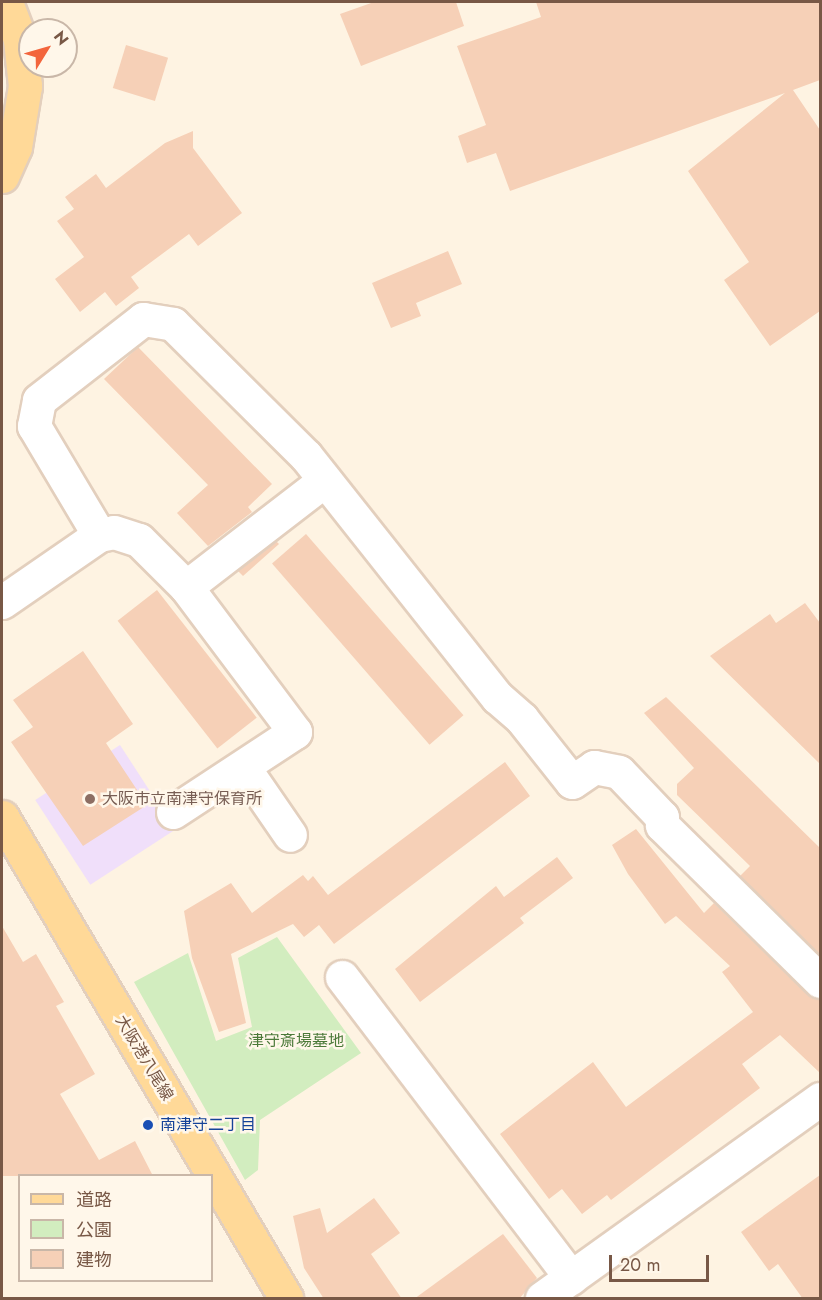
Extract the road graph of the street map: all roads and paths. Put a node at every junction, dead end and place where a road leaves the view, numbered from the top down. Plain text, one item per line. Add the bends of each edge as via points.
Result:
1 (5, 2) edge
2 (2, 173) edge
3 (324, 480) junction
4 (99, 535) junction
5 (186, 587) junction
6 (2, 602) edge
7 (244, 768) junction
8 (173, 812) dead end
9 (2, 817) edge
10 (290, 834) dead end
11 (342, 977) dead end
12 (820, 981) edge
13 (820, 1099) edge
14 (212, 1174) edge
15 (213, 1175) edge
16 (571, 1278) junction
17 (286, 1299) edge
18 (542, 1299) edge

1 - 2 main road via 20,48 23,100
3 - 4 street via 181,330 163,320 142,319 45,393 33,417
3 - 5 street
3 - 12 street via 497,697 522,719 572,782 594,767 619,772 662,817 662,825
4 - 5 street via 114,532 139,540
4 - 6 street
5 - 7 street via 293,724 291,739
7 - 8 street
7 - 10 street
9 - 14 main road, 大阪港八尾線
11 - 16 street
13 - 16 street
15 - 17 main road, 大阪港八尾線
16 - 18 street

